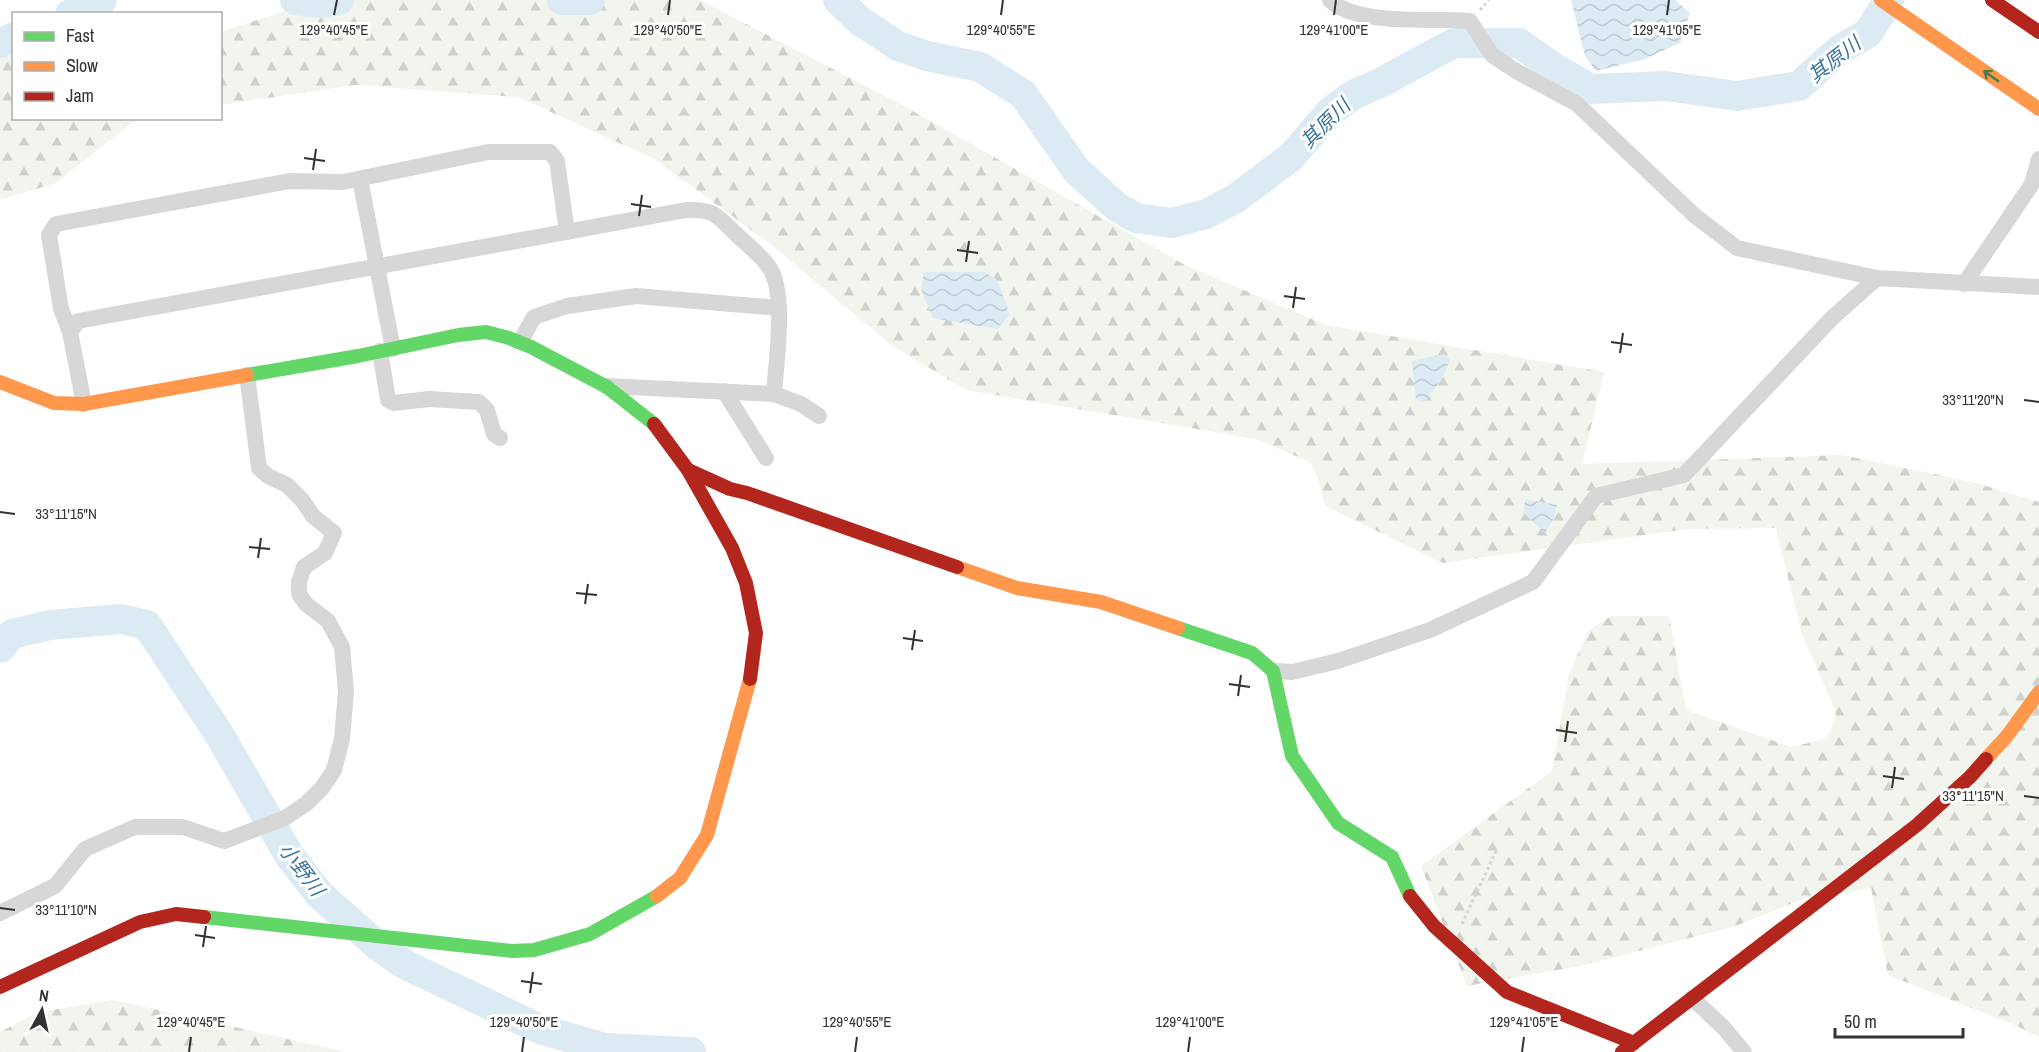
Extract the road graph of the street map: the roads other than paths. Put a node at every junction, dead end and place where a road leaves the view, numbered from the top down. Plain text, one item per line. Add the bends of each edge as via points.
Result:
1 (1330, 0) edge
2 (1881, 0) edge
3 (1992, 0) edge
4 (2039, 32) edge
5 (2039, 109) edge
6 (2039, 159) edge
7 (360, 179) junction
8 (567, 232) junction
9 (375, 267) junction
10 (1877, 278) junction
11 (1964, 284) junction
12 (2039, 287) edge
13 (779, 308) junction
14 (70, 332) junction
15 (520, 342) junction
16 (387, 350) junction
17 (248, 375) junction
18 (0, 382) edge
19 (606, 386) junction
20 (724, 391) junction
21 (774, 394) junction
22 (84, 404) junction
23 (819, 416) dead end
24 (500, 438) dead end
25 (766, 458) dead end
26 (688, 470) junction
27 (1273, 671) junction
28 (2039, 692) edge
29 (0, 913) edge
30 (0, 987) edge
31 (1692, 998) junction
32 (1634, 1043) junction
33 (1622, 1052) edge
34 (1744, 1052) edge

1 - 10 street via 1336,6 1374,18 1470,21 1492,55 1577,104 1694,215 1737,248
5 -> 2 main road
3 - 4 main road
6 - 11 street via 2032,184
7 - 8 street via 488,152 550,152 557,161
7 - 9 street
7 - 14 street via 290,181 56,224 50,235 61,309
8 - 9 street
8 - 13 street via 706,209 768,265 775,278
9 - 14 street via 78,321
9 - 16 street
10 - 11 street
10 - 27 street via 1832,318 1684,475 1596,496 1533,582 1430,630 1338,661 1292,672
11 - 12 street
13 - 15 street via 636,296 567,306 534,317
13 - 21 street
14 - 22 street
15 - 16 main road via 486,332
15 - 19 main road
16 - 17 main road
16 - 24 street via 388,400 479,402 487,410 494,434
17 - 22 main road
17 - 29 street via 259,468 287,485 313,516 334,533 325,553 304,567 299,582 299,594 328,621 342,647 346,691 342,739 334,770 307,803 285,818 224,841 183,827 135,827 85,849 55,886
18 - 22 main road via 54,403
19 - 20 street
19 - 26 main road via 657,425
20 - 21 street
20 - 25 street
21 - 23 street
26 - 27 main road via 730,489 1017,588 1101,602 1252,653
26 - 30 main road via 747,583 756,633 750,681 707,836 680,878 662,893 590,934 534,950 512,951 176,914 140,922
27 - 32 main road via 1292,756 1338,823 1392,857 1412,900 1452,944 1506,992
28 - 31 main road via 1970,777 1917,825
31 - 32 main road
31 - 34 street
32 - 33 main road

